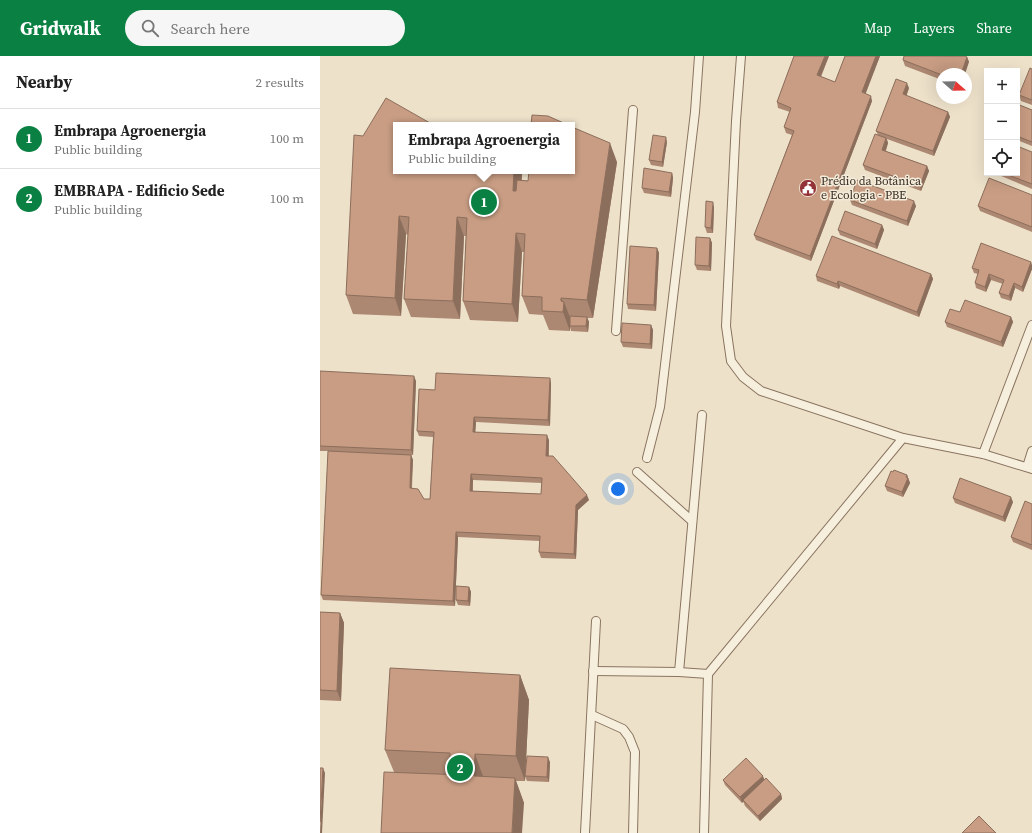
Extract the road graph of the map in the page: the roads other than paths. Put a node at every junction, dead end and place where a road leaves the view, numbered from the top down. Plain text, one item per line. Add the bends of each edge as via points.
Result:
1 (699, 56) edge
2 (741, 56) edge
3 (633, 110) dead end
4 (1032, 325) edge
5 (616, 331) dead end
6 (702, 415) dead end
7 (903, 438) junction
8 (1032, 451) edge
9 (983, 454) junction
10 (647, 458) dead end
11 (1029, 468) edge
12 (637, 472) dead end
13 (692, 521) junction
14 (596, 621) dead end
15 (593, 671) junction
16 (679, 672) junction
17 (708, 674) junction
18 (592, 715) junction
19 (584, 833) edge
20 (633, 833) edge
21 (704, 833) edge

1 - 10 lane via 695,112 660,407
2 - 7 lane via 726,326 731,361 743,377 761,391
3 - 5 lane
4 - 9 lane
6 - 13 lane
7 - 9 lane
7 - 17 lane
8 - 11 lane
9 - 11 lane
12 - 13 lane
13 - 16 lane
14 - 15 lane
15 - 16 lane
15 - 18 lane
16 - 17 lane
17 - 21 lane
18 - 19 lane
18 - 20 lane via 623,729 630,737 635,752

